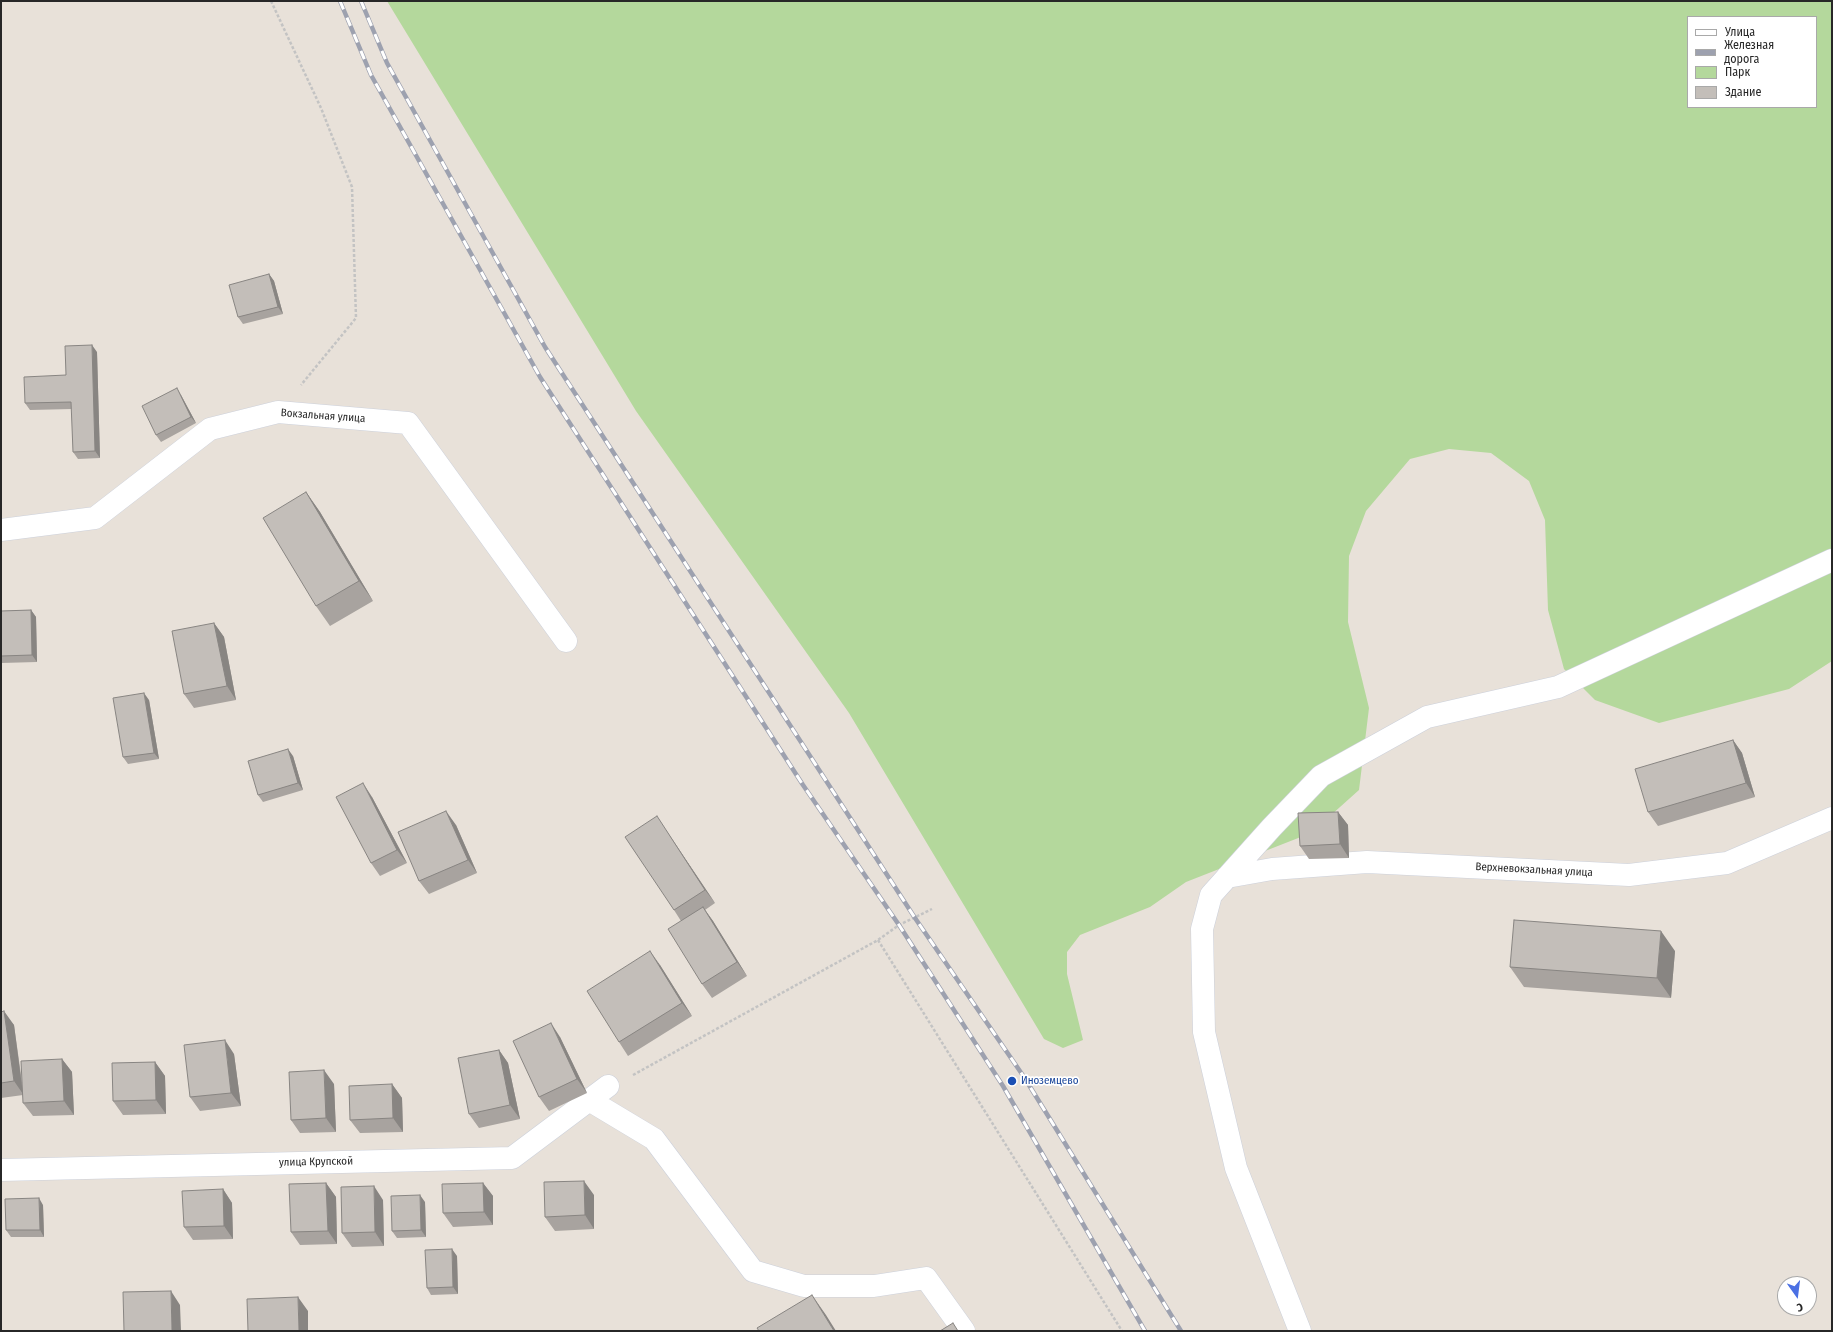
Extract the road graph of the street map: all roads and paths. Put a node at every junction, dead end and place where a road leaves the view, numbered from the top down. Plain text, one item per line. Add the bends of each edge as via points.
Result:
1 (271, 1) edge
2 (278, 412) junction
3 (1, 530) edge
4 (1832, 560) edge
5 (566, 641) dead end
6 (1832, 818) edge
7 (1227, 877) junction
8 (932, 909) dead end
9 (878, 940) junction
10 (608, 1086) joint
11 (589, 1100) junction
12 (1, 1170) edge
13 (964, 1331) edge
14 (1122, 1331) edge
15 (1300, 1331) edge

1 - 2 path via 321,108 352,187 356,318
2 - 3 street, Вокзальная улица via 210,430 95,518
2 - 5 street, Вокзальная улица via 408,423
4 - 7 street via 1558,688 1426,717 1321,776
6 - 7 street, Верхневокзальная улица via 1727,863 1629,875 1367,862 1272,870
7 - 15 street via 1211,895 1202,928 1204,1032 1236,1168
8 - 9 path via 899,925
9 - 10 path via 620,1082
9 - 14 path
10 - 11 street, улица Крупской
11 - 12 street, улица Крупской via 512,1158
11 - 13 street via 654,1139 753,1271 804,1286 874,1286 926,1278

